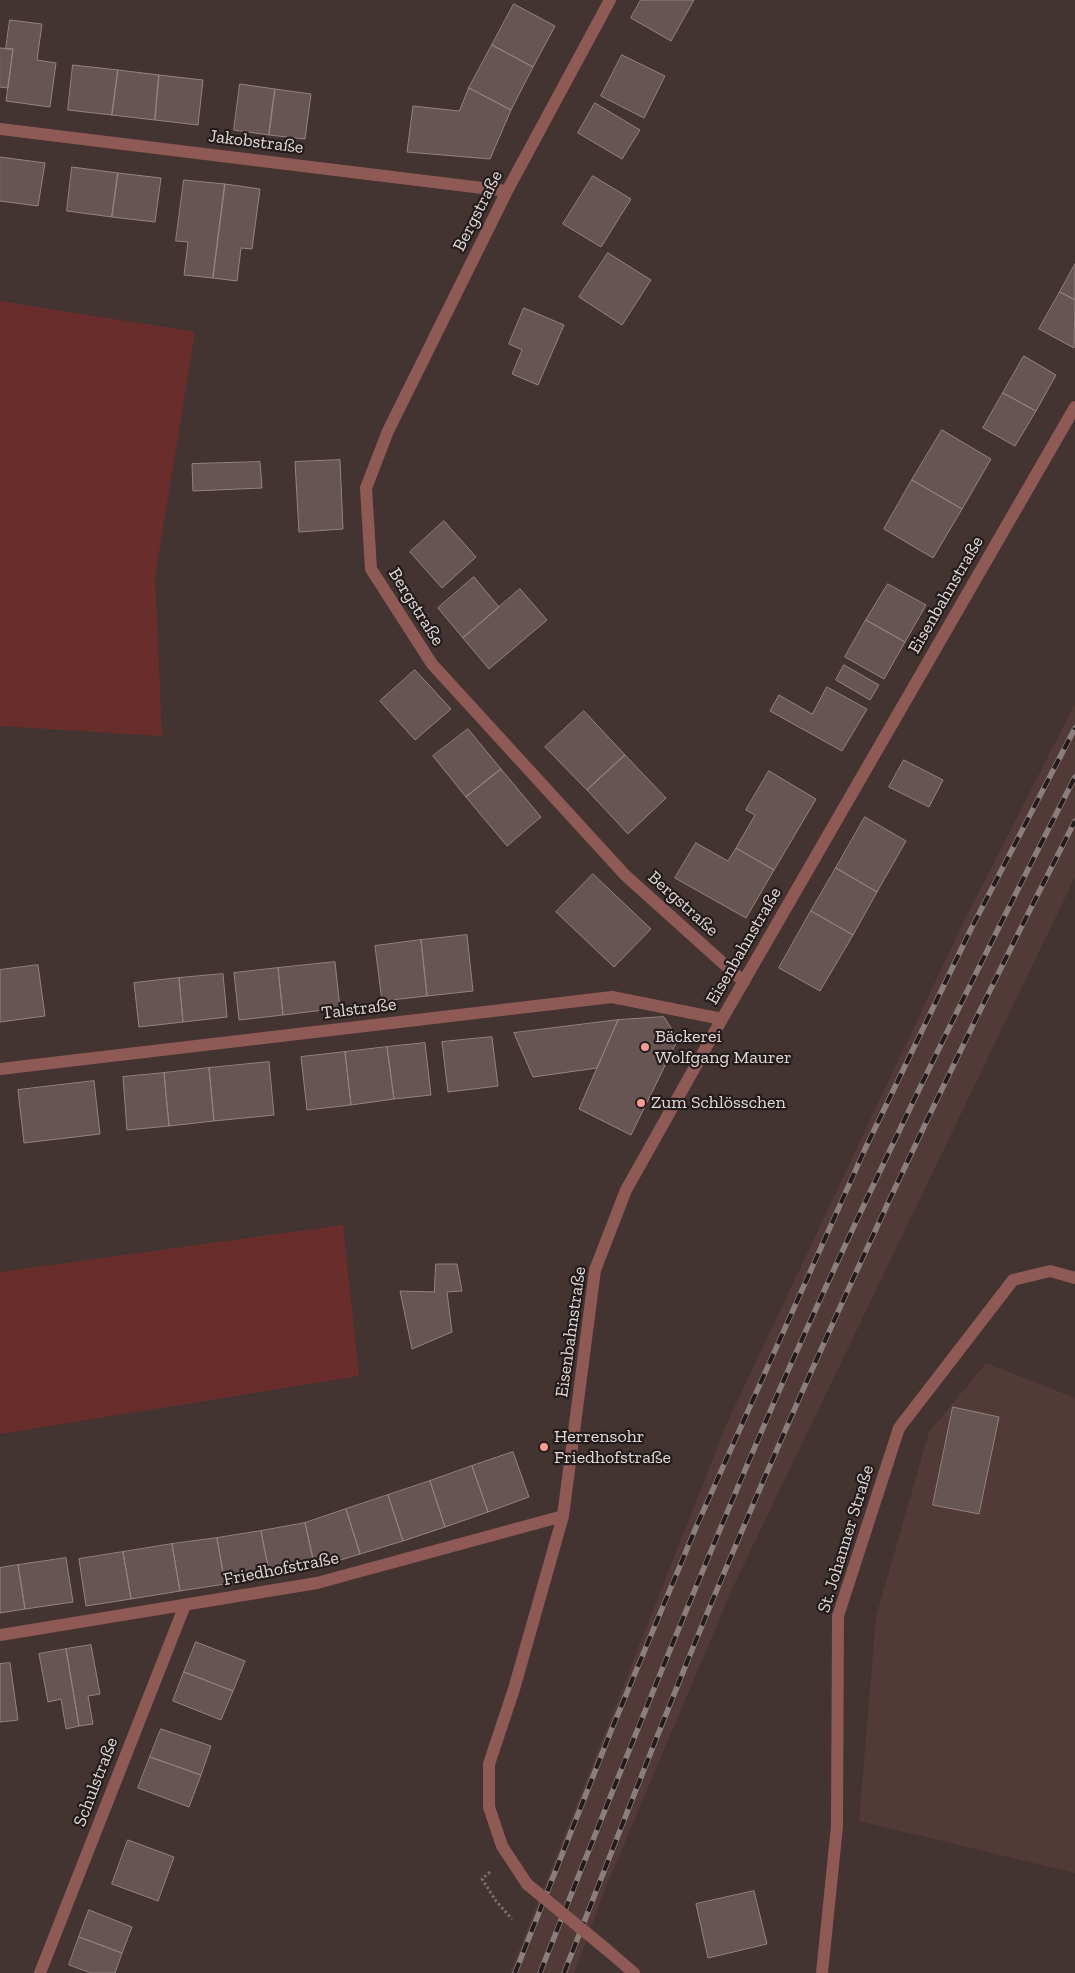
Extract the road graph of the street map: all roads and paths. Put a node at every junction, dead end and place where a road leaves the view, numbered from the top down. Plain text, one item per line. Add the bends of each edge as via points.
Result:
1 (610, 0) edge
2 (0, 129) edge
3 (507, 191) junction
4 (1075, 407) edge
5 (744, 982) junction
6 (722, 1019) junction
7 (0, 1069) edge
8 (1075, 1278) edge
9 (564, 1516) junction
10 (185, 1605) junction
11 (0, 1635) edge
12 (509, 1857) junction
13 (512, 1919) dead end
14 (40, 1973) edge
15 (634, 1973) edge
16 (822, 1973) edge

1 - 3 street, Bergstraße
2 - 3 street, Jakobstraße
3 - 5 street, Bergstraße via 388,431 366,488 371,569 432,664 625,875
4 - 5 street, Eisenbahnstraße
5 - 6 street, Eisenbahnstraße
6 - 7 street, Talstraße via 612,997
6 - 9 street, Eisenbahnstraße via 626,1190 595,1270
8 - 16 street, St. Johanner Straße via 1050,1271 1013,1280 899,1428 838,1616 837,1826
9 - 10 street, Friedhofstraße via 316,1583
9 - 12 street, Eisenbahnstraße via 489,1764 489,1807
10 - 11 street, Friedhofstraße
10 - 14 street, Schulstraße
12 - 13 path via 482,1879
12 - 15 street, Eisenbahnstraße, bridge via 527,1884

